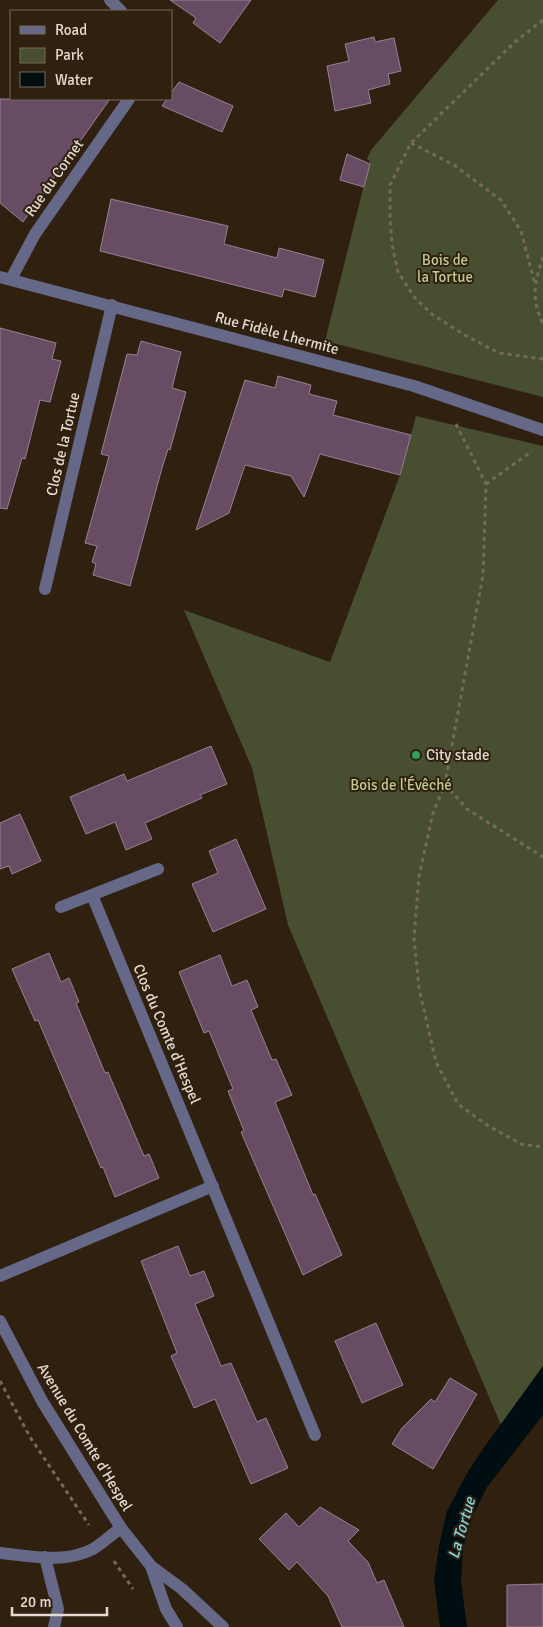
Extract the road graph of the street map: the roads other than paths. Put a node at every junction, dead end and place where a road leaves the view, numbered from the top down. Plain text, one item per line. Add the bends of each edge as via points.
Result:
1 (110, 0) edge
2 (121, 10) edge
3 (128, 100) edge
4 (6, 278) edge
5 (112, 305) junction
6 (543, 430) edge
7 (45, 589) dead end
8 (158, 869) dead end
9 (92, 895) junction
10 (60, 907) dead end
11 (213, 1186) junction
12 (0, 1276) edge
13 (0, 1321) edge
14 (315, 1435) dead end
15 (121, 1528) junction
16 (0, 1552) edge
17 (45, 1557) junction
18 (151, 1566) junction
19 (54, 1627) edge
20 (177, 1627) edge
21 (223, 1627) edge

1 - 2 street
3 - 4 street, Rue du Cornet
4 - 5 street, Rue Fidèle Lhermite
5 - 6 street, Rue Fidèle Lhermite via 442,394
5 - 7 street, Clos de la Tortue
8 - 9 street
9 - 10 street
9 - 11 street, Clos du Comte d'Hespel
11 - 12 street
11 - 14 street, Clos du Comte d'Hespel
13 - 15 street, Avenue du Comte d'Hespel via 42,1402
15 - 17 street via 93,1548 74,1556
15 - 18 street, Avenue du Comte d'Hespel
16 - 17 street
17 - 19 street via 58,1609
18 - 20 street, Avenue du Comte d'Hespel via 166,1609
18 - 21 street, Avenue du Comte d'Hespel

